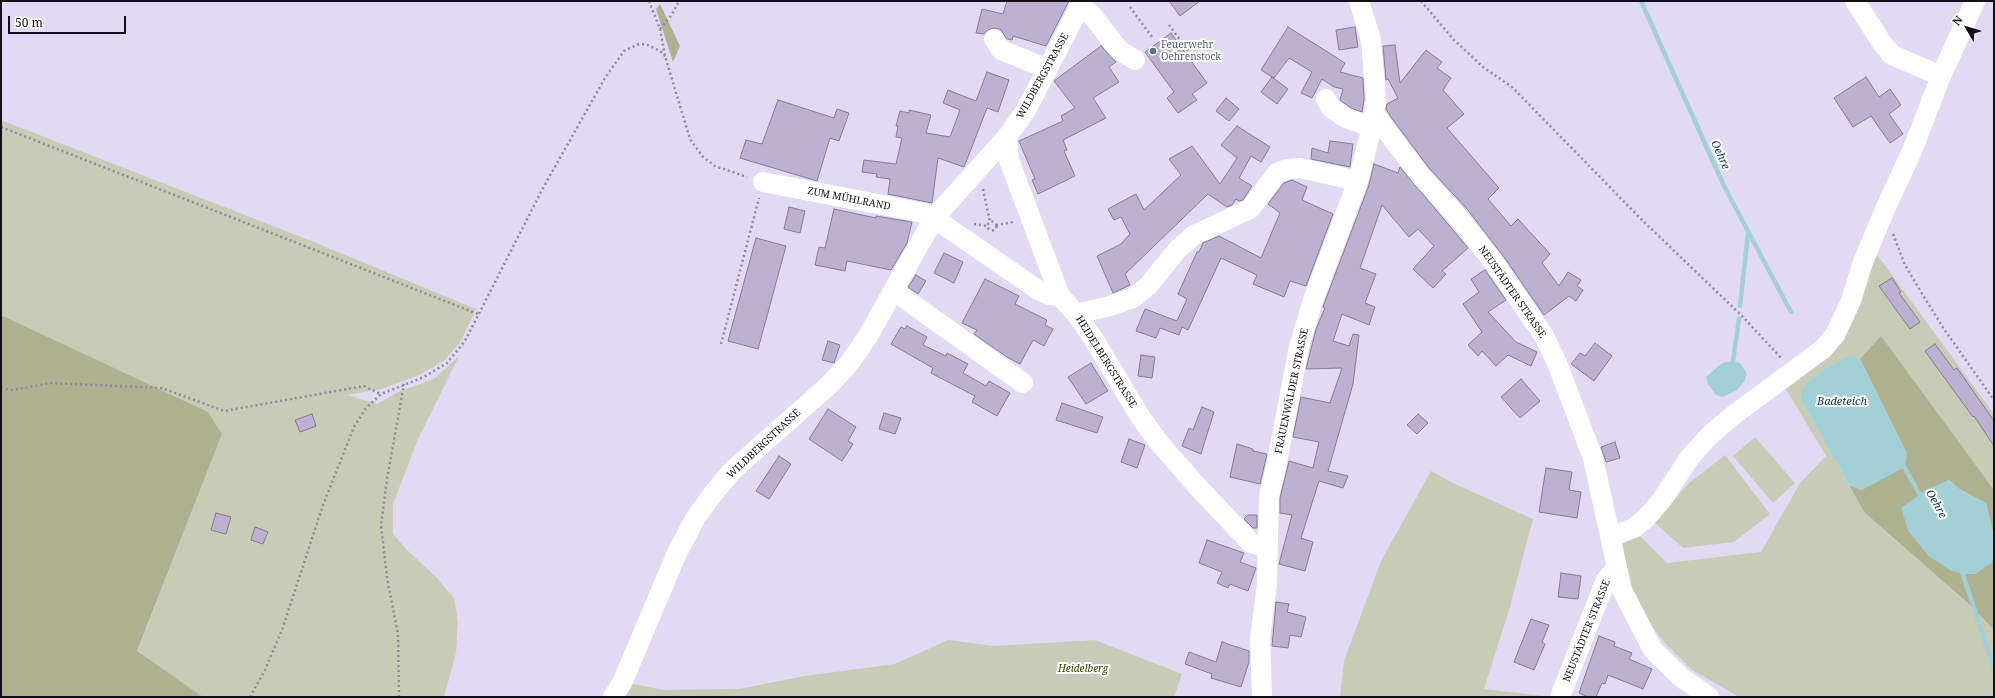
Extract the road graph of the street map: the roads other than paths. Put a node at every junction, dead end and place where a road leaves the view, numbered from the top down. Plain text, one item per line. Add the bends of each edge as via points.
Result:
1 (1359, 1) edge
2 (1855, 1) edge
3 (1975, 1) edge
4 (1081, 4) edge
5 (994, 39) dead end
6 (1135, 60) dead end
7 (1048, 70) junction
8 (1941, 76) junction
9 (1326, 99) dead end
10 (1373, 121) junction
11 (1008, 137) junction
12 (763, 182) road end
13 (1358, 182) junction
14 (934, 218) junction
15 (894, 291) junction
16 (1060, 296) junction
17 (1076, 314) junction
18 (1022, 383) dead end
19 (1611, 537) junction
20 (1267, 548) junction
21 (1617, 567) junction
22 (613, 697) edge
23 (1262, 697) edge
24 (1560, 697) edge
25 (1709, 697) edge

1 - 10 street, FRAUENWÄLDER STRASSE via 1371,40 1376,100
2 - 8 street via 1892,55
3 - 8 street
4 - 6 street via 1119,50
4 - 7 street, WILDBERGSTRASSE
5 - 7 street via 1001,50
7 - 11 street, WILDBERGSTRASSE
8 - 19 street via 1835,335 1823,348 1711,434 1690,457 1661,501 1646,518 1634,528
9 - 10 street via 1331,108 1346,118
10 - 13 street, FRAUENWÄLDER STRASSE
10 - 19 street, NEUSTÄDTER STRASSE via 1458,217 1495,264 1544,336 1557,363 1593,458
11 - 14 street, WILDBERGSTRASSE
11 - 16 street, HEIDELBERGSTRASSE via 1009,160
12 - 14 street, ZUM MÜHLRAND
13 - 17 street via 1300,168 1277,173 1250,208 1194,235 1178,249 1148,286 1133,298
13 - 20 street, FRAUENWÄLDER STRASSE via 1313,300 1299,347 1269,496
14 - 15 street, WILDBERGSTRASSE
14 - 16 street via 1038,290
15 - 18 street
15 - 22 street, WILDBERGSTRASSE via 848,365 828,386 733,470 696,517 677,553 622,683
16 - 17 street, HEIDELBERGSTRASSE
17 - 20 street, HEIDELBERGSTRASSE via 1141,418 1161,445 1251,543
19 - 21 street, NEUSTÄDTER STRASSE
20 - 23 street, FRAUENWÄLDER STRASSE via 1267,584 1260,638
21 - 24 street, NEUSTÄDTER STRASSE via 1606,580
21 - 25 street, NEUSTÄDTER STRASSE via 1622,590 1653,650 1682,678

